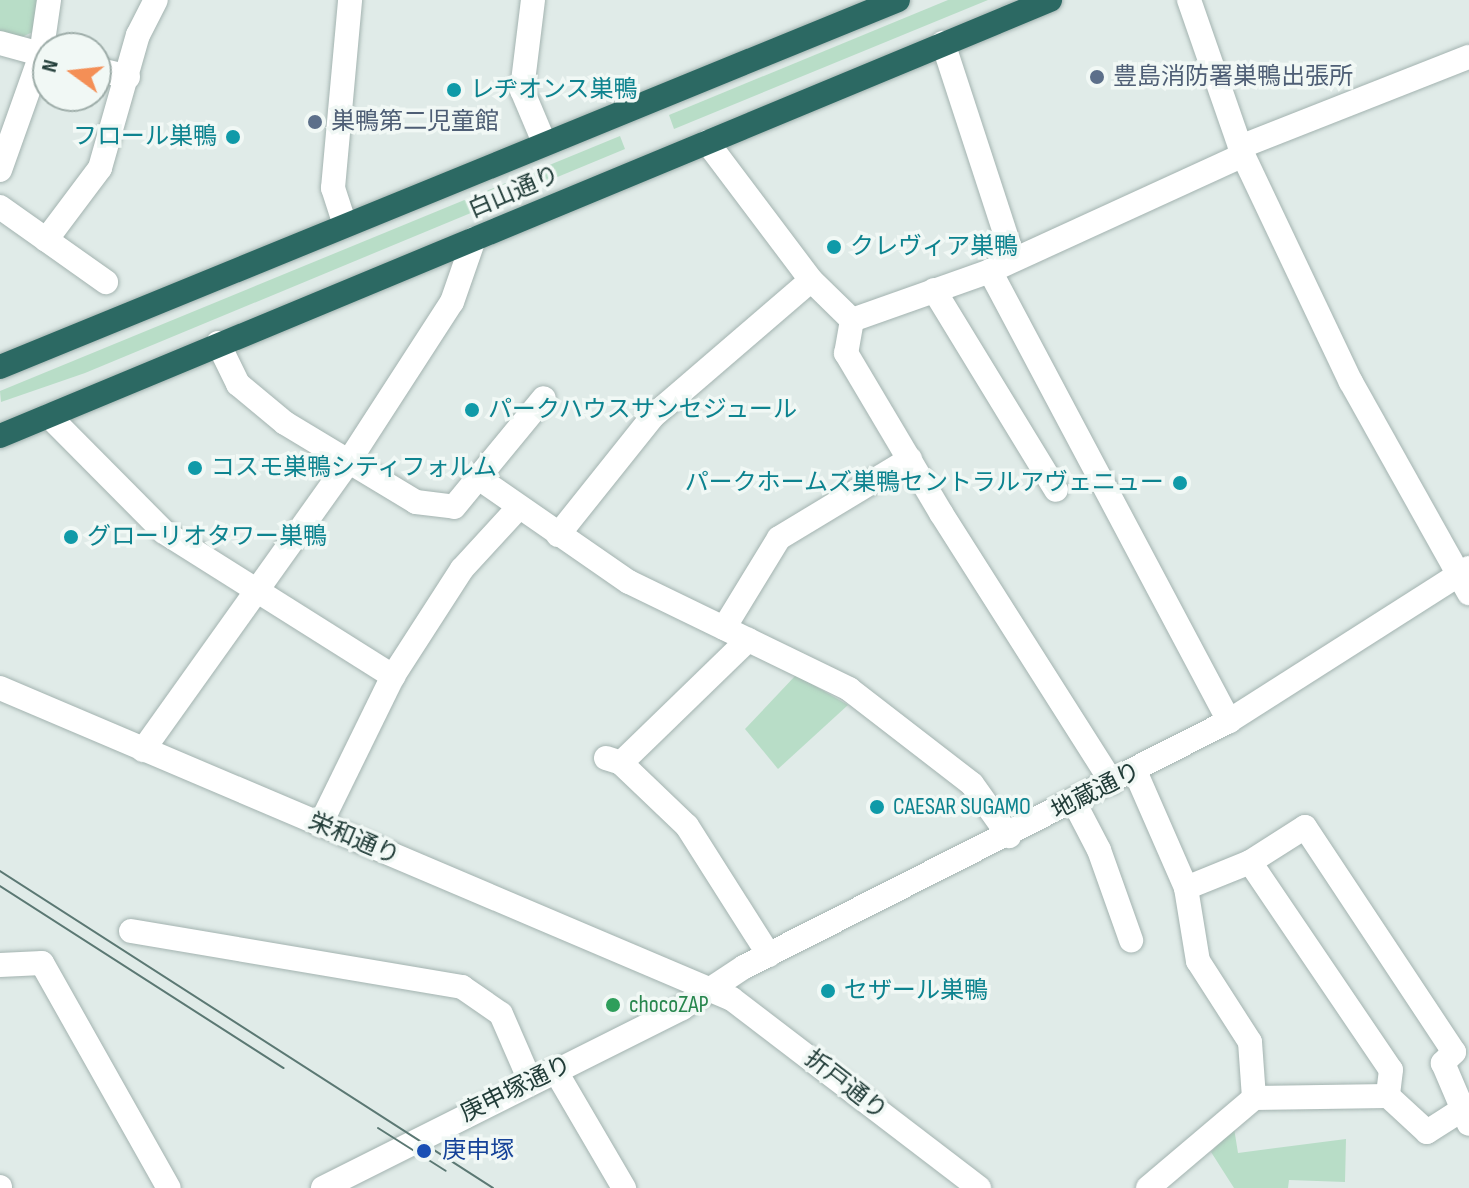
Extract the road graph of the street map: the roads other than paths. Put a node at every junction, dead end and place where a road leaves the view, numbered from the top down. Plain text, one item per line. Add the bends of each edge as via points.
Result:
1 (49, 0) edge
2 (156, 0) edge
3 (350, 0) edge
4 (533, 0) edge
5 (1050, 0) edge
6 (1189, 0) edge
7 (894, 1) edge
8 (46, 32) edge
9 (0, 43) edge
10 (943, 43) junction
11 (32, 52) edge
12 (1469, 57) edge
13 (112, 73) edge
14 (128, 77) junction
15 (32, 87) edge
16 (544, 142) junction
17 (707, 142) junction
18 (1241, 151) junction
19 (0, 170) edge
20 (0, 207) edge
21 (345, 225) junction
22 (474, 239) junction
23 (46, 240) junction
24 (1013, 257) junction
25 (990, 271) junction
26 (811, 280) junction
27 (106, 282) dead end
28 (934, 290) junction
29 (852, 320) junction
30 (218, 343) junction
31 (0, 367) edge
32 (544, 398) dead end
33 (49, 416) junction
34 (0, 436) edge
35 (910, 459) junction
36 (349, 461) junction
37 (480, 479) junction
38 (1056, 490) dead end
39 (518, 508) junction
40 (558, 535) junction
41 (1465, 579) edge
42 (254, 591) junction
43 (724, 628) junction
44 (748, 640) junction
45 (393, 676) junction
46 (0, 688) edge
47 (1229, 721) junction
48 (143, 750) junction
49 (1135, 771) junction
50 (1112, 782) junction
51 (1074, 802) junction
52 (320, 825) junction
53 (1009, 836) junction
54 (1250, 862) junction
55 (1186, 888) junction
56 (131, 931) dead end
57 (1131, 940) dead end
58 (769, 955) junction
59 (0, 965) edge
60 (709, 990) junction
61 (555, 1070) junction
62 (531, 1083) junction
63 (1388, 1096) junction
64 (1254, 1098) junction
65 (1466, 1116) edge
66 (368, 1178) edge
67 (169, 1188) edge
68 (323, 1188) edge
69 (624, 1188) edge
70 (979, 1188) edge
71 (1148, 1188) edge

1 - 8 street
2 - 14 street via 138,35
3 - 21 street via 333,188
4 - 16 street via 522,90
5 - 10 highway, 白山通り
6 - 18 street
7 - 16 highway, 白山通り
9 - 11 street
10 - 17 highway, 白山通り
10 - 24 street
12 - 18 street
13 - 14 street
14 - 23 street via 100,168
15 - 19 street
16 - 21 highway, 白山通り
17 - 22 highway, 白山通り
17 - 26 street
18 - 24 street
18 - 41 street via 1351,382
20 - 23 street
21 - 31 highway, 白山通り
22 - 30 highway, 白山通り
22 - 36 street via 452,302
23 - 27 street
24 - 25 street
25 - 28 street
25 - 47 street
26 - 29 street
26 - 40 street via 653,416
28 - 29 street
28 - 38 street
29 - 35 street via 846,353
30 - 33 highway, 白山通り
30 - 36 street via 238,384 285,423
32 - 37 street
33 - 34 highway, 白山通り
33 - 42 street via 164,532
35 - 43 street via 779,538
35 - 50 street
36 - 37 street via 416,502 454,507
36 - 42 street
37 - 39 street
39 - 40 street
39 - 45 street via 462,569
40 - 43 street via 629,582
41 - 47 street, 地蔵通り
42 - 45 street
42 - 48 street
43 - 44 street
44 - 53 street via 849,689 972,784
44 - 58 street via 613,760 687,826
45 - 52 street
46 - 48 street, 栄和通り
47 - 49 street, 地蔵通り
48 - 52 street, 栄和通り
49 - 50 street, 地蔵通り
49 - 55 street
50 - 51 street, 地蔵通り
51 - 53 street, 地蔵通り
51 - 57 street via 1099,850
52 - 60 street, 栄和通り
53 - 58 street, 地蔵通り
54 - 55 street
54 - 63 street via 1391,1070
54 - 65 street via 1305,827 1454,1052 1443,1063
55 - 64 street via 1198,961 1250,1042
56 - 62 street via 462,987 501,1014
58 - 60 street, 地蔵通り
59 - 67 street via 42,963
60 - 61 street, 庚申塚通り
60 - 70 street, 折戸通り via 751,1011
61 - 62 street, 庚申塚通り
61 - 69 street
62 - 66 street, 庚申塚通り
63 - 64 street
63 - 65 street via 1427,1132
64 - 71 street
66 - 68 street, 庚申塚通り

